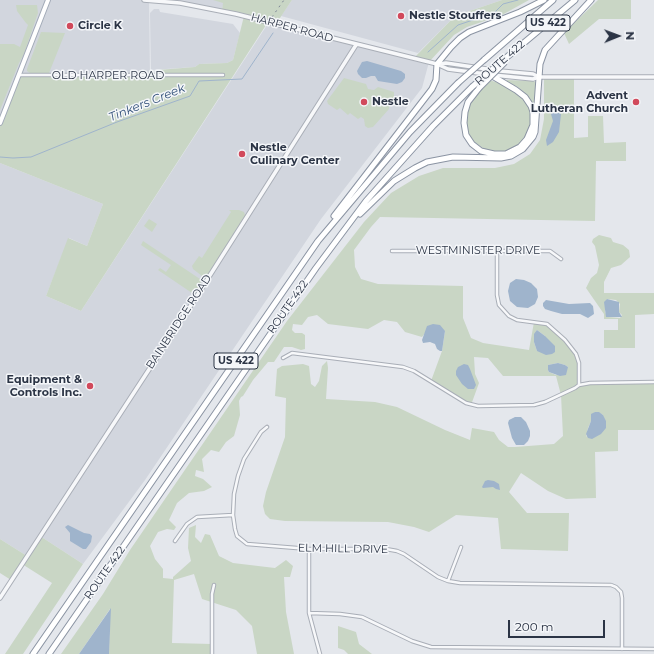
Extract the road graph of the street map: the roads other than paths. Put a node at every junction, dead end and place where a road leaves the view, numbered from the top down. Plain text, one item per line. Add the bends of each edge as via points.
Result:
1 (48, 0) edge
2 (144, 0) edge
3 (544, 0) edge
4 (553, 0) edge
5 (575, 0) edge
6 (591, 0) edge
7 (356, 45) junction
8 (503, 62) junction
9 (437, 64) junction
10 (489, 74) junction
11 (18, 75) junction
12 (222, 75) dead end
13 (539, 77) junction
14 (654, 77) edge
15 (0, 123) edge
16 (318, 240) junction
17 (392, 251) dead end
18 (497, 251) junction
19 (561, 259) dead end
20 (316, 268) junction
21 (283, 358) dead end
22 (654, 382) edge
23 (579, 385) junction
24 (267, 427) dead end
25 (233, 515) junction
26 (175, 541) dead end
27 (461, 546) dead end
28 (309, 549) junction
29 (448, 581) junction
30 (214, 585) dead end
31 (0, 598) edge
32 (309, 613) junction
33 (622, 649) junction
34 (654, 649) edge
35 (33, 654) edge
36 (48, 654) edge
37 (212, 654) edge
38 (320, 654) edge

1 - 11 main road
2 - 7 street, HARPER ROAD via 180,3 236,14
3 - 9 highway via 470,32 460,38
4 - 16 highway, ROUTE 422 / US 422, bridge via 458,83 410,132
5 - 8 highway, ROUTE 422 / US 422
6 - 13 highway via 545,50
7 - 9 street, HARPER ROAD
7 - 31 street, BAINBRIDGE ROAD
8 - 10 highway, bridge via 479,88 468,102 464,123 466,135 481,151 506,154 520,147 527,139 533,125 533,112 525,98 516,90
8 - 20 highway, ROUTE 422 / US 422, bridge via 472,87 433,126 366,200
9 - 10 street, HARPER ROAD via 448,69
9 - 13 street, HARPER ROAD via 533,74
9 - 16 highway via 436,80 432,89
10 - 13 street, HARPER ROAD via 533,79
11 - 12 street, OLD HARPER ROAD
11 - 15 main road
13 - 14 street, HARPER ROAD
13 - 20 highway via 535,132 523,149 501,158 454,157 434,160 415,168 394,181 363,210
16 - 35 highway, ROUTE 422 / US 422
17 - 18 street, WESTMINISTER DRIVE
18 - 19 street, WESTMINISTER DRIVE via 550,251
18 - 23 street via 499,305 508,316 517,320 547,324 565,340 576,354 579,363
20 - 36 highway, ROUTE 422 / US 422
21 - 23 street via 292,353 403,367 414,371 466,404 478,406 534,406
22 - 23 street
24 - 25 street, ELM HILL DRIVE via 244,459 234,494
25 - 26 street via 197,517 187,524
25 - 28 street, ELM HILL DRIVE via 237,536 247,544
27 - 29 street
28 - 29 street, ELM HILL DRIVE via 397,551
28 - 32 street
29 - 33 street, ELM HILL DRIVE via 611,585 621,592
30 - 37 street
32 - 33 street via 362,617 412,641 431,647
32 - 38 street
33 - 34 street

